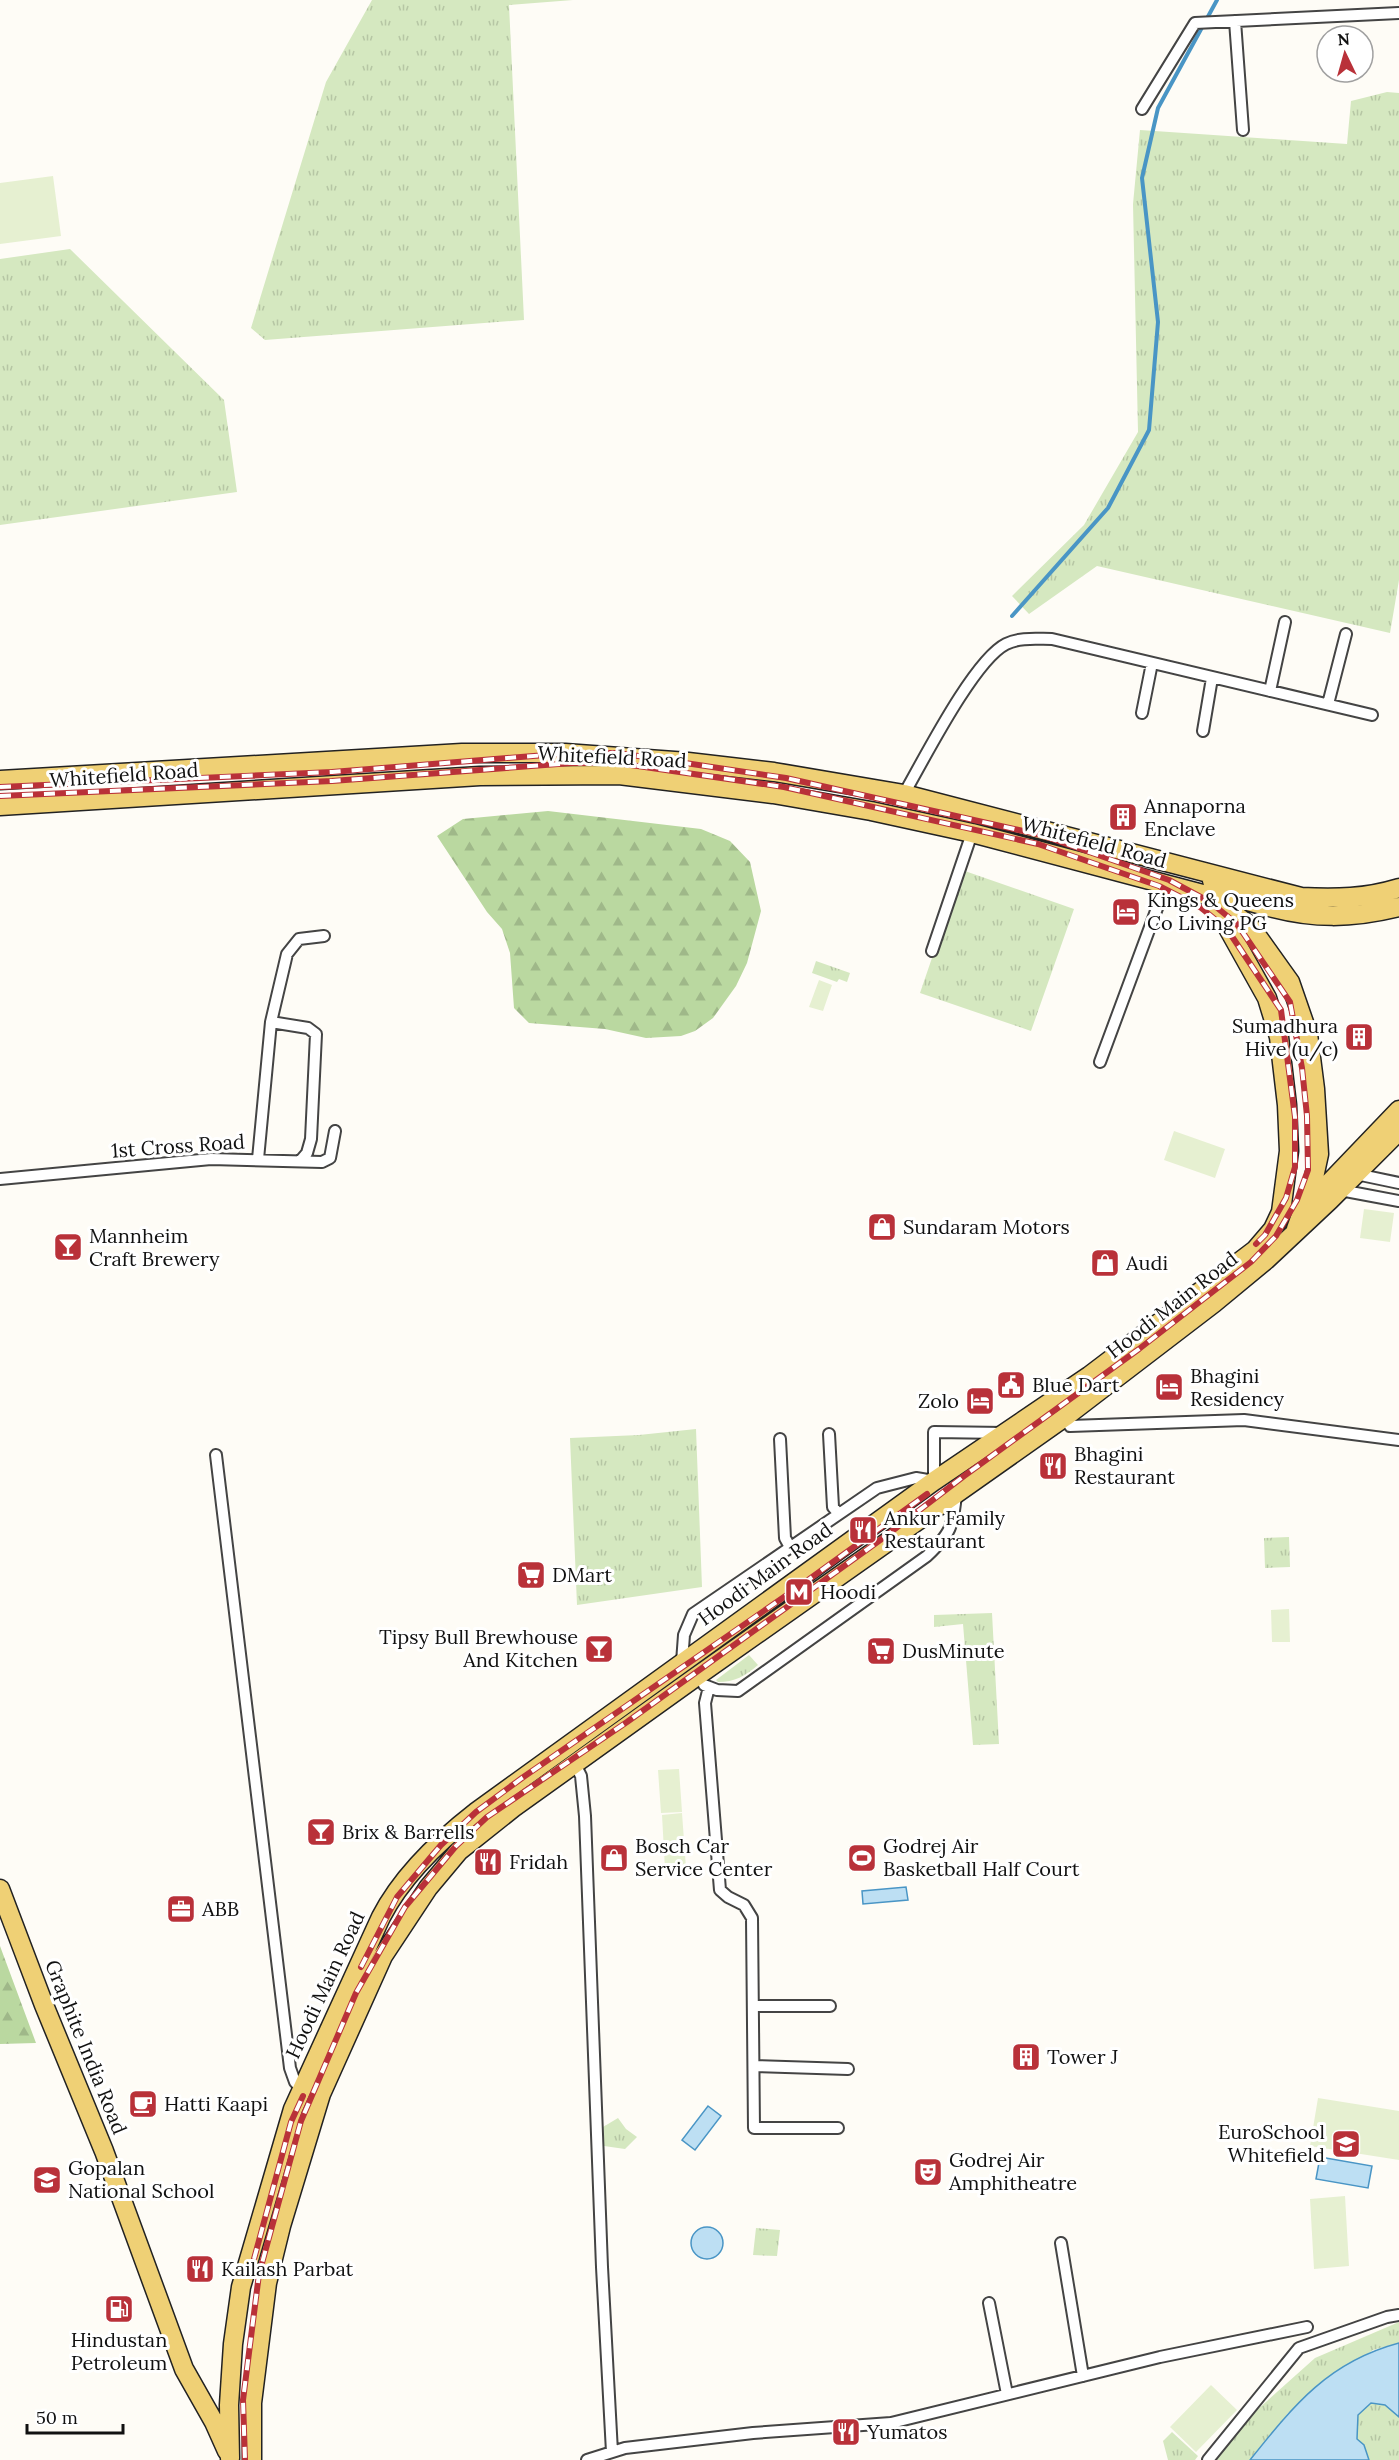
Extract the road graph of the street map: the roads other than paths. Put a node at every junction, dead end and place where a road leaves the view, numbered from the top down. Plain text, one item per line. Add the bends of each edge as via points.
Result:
1 (1399, 13) edge
2 (1235, 21) junction
3 (1142, 109) dead end
4 (1243, 130) dead end
5 (1285, 622) dead end
6 (1346, 634) dead end
7 (1152, 663) junction
8 (1212, 678) junction
9 (1270, 691) junction
10 (1328, 704) junction
11 (1142, 713) dead end
12 (1371, 715) dead end
13 (1203, 731) dead end
14 (0, 780) edge
15 (904, 794) junction
16 (0, 806) edge
17 (972, 833) junction
18 (1200, 871) junction
19 (1166, 884) junction
20 (1399, 888) edge
21 (1210, 896) junction
22 (1399, 907) edge
23 (324, 936) dead end
24 (932, 951) dead end
25 (271, 1022) junction
26 (1100, 1062) dead end
27 (1399, 1110) edge
28 (335, 1131) dead end
29 (1399, 1131) edge
30 (258, 1159) junction
31 (301, 1160) junction
32 (1356, 1174) junction
33 (0, 1179) edge
34 (1399, 1183) edge
35 (1340, 1190) junction
36 (1399, 1201) edge
37 (1306, 1214) junction
38 (1198, 1305) junction
39 (1065, 1417) junction
40 (1004, 1433) junction
41 (829, 1434) dead end
42 (780, 1439) dead end
43 (1399, 1440) edge
44 (216, 1455) dead end
45 (934, 1481) junction
46 (956, 1494) junction
47 (838, 1513) junction
48 (790, 1547) junction
49 (682, 1662) junction
50 (701, 1683) junction
51 (575, 1764) junction
52 (0, 1889) edge
53 (754, 2006) junction
54 (830, 2006) dead end
55 (754, 2066) junction
56 (848, 2069) dead end
57 (302, 2090) junction
58 (838, 2128) dead end
59 (1061, 2243) dead end
60 (989, 2303) dead end
61 (1399, 2315) edge
62 (1307, 2327) dead end
63 (1083, 2376) junction
64 (1007, 2394) junction
65 (612, 2452) junction
66 (230, 2459) edge
67 (252, 2459) edge
68 (587, 2460) edge
69 (1208, 2460) edge

1 - 2 street
2 - 3 street via 1195,23
2 - 4 street
5 - 9 street
6 - 10 street
7 - 8 street
7 - 11 street
7 - 15 street via 1052,639 1023,639 1006,644 983,662
8 - 9 street
8 - 13 street
9 - 10 street
10 - 12 street
14 - 15 main road, Whitefield Road via 515,752 688,762
15 - 18 main road, Whitefield Road
16 - 17 main road, Whitefield Road via 469,777 596,774 773,794
17 - 19 main road, Whitefield Road
17 - 24 street
18 - 20 main road, Whitefield Road via 1301,897 1358,897
18 - 22 main road, Whitefield Road via 1227,895 1299,916 1362,915
19 - 21 main road, Whitefield Road
19 - 26 street
21 - 37 main road via 1250,927 1290,982 1308,1034 1319,1154
21 - 38 main road, Hoodi Main Road via 1267,999 1278,1037 1289,1151 1281,1212 1273,1229
23 - 25 street via 299,939 287,954
25 - 30 street
25 - 31 street via 308,1028 316,1034 311,1139
27 - 37 main road
28 - 31 street, 1st Cross Road via 330,1158 322,1162
29 - 32 main road
30 - 31 street, 1st Cross Road
30 - 33 street, 1st Cross Road via 211,1159
32 - 34 street
32 - 35 main road
35 - 36 street
35 - 37 main road
37 - 38 main road, Hoodi Main Road via 1266,1260
38 - 39 main road, Hoodi Main Road
38 - 40 main road, Hoodi Main Road
39 - 43 street via 1070,1426 1244,1420
39 - 46 main road, Hoodi Main Road
40 - 45 main road, Hoodi Main Road
40 - 45 street via 934,1432
41 - 47 street via 834,1507
42 - 48 street via 785,1538
44 - 57 street via 290,2068
45 - 47 street, Hoodi Main Road via 916,1478 894,1482
45 - 49 main road, Hoodi Main Road
46 - 50 main road, Hoodi Main Road
46 - 50 street via 954,1517 946,1538 927,1556 738,1691
47 - 48 street, Hoodi Main Road
48 - 49 street, Hoodi Main Road via 693,1614 684,1635
49 - 57 main road, Hoodi Main Road via 450,1832 397,1890
50 - 51 main road, Hoodi Main Road
50 - 53 street via 720,1890 744,1905 752,1918
51 - 65 street via 581,1776 585,1816
51 - 67 main road, Hoodi Main Road via 459,1851 428,1888 383,1956 321,2094 280,2226 267,2283 252,2403
52 - 66 main road, Graphite India Road via 104,2151 184,2369
53 - 54 street
53 - 55 street
55 - 56 street
55 - 58 street via 754,2128
57 - 66 main road, Hoodi Main Road via 241,2287 229,2405
59 - 63 street
60 - 64 street
61 - 69 street via 1299,2348
62 - 63 street
63 - 64 street
64 - 65 street via 891,2423 753,2433
65 - 68 street
66 - 67 main road

